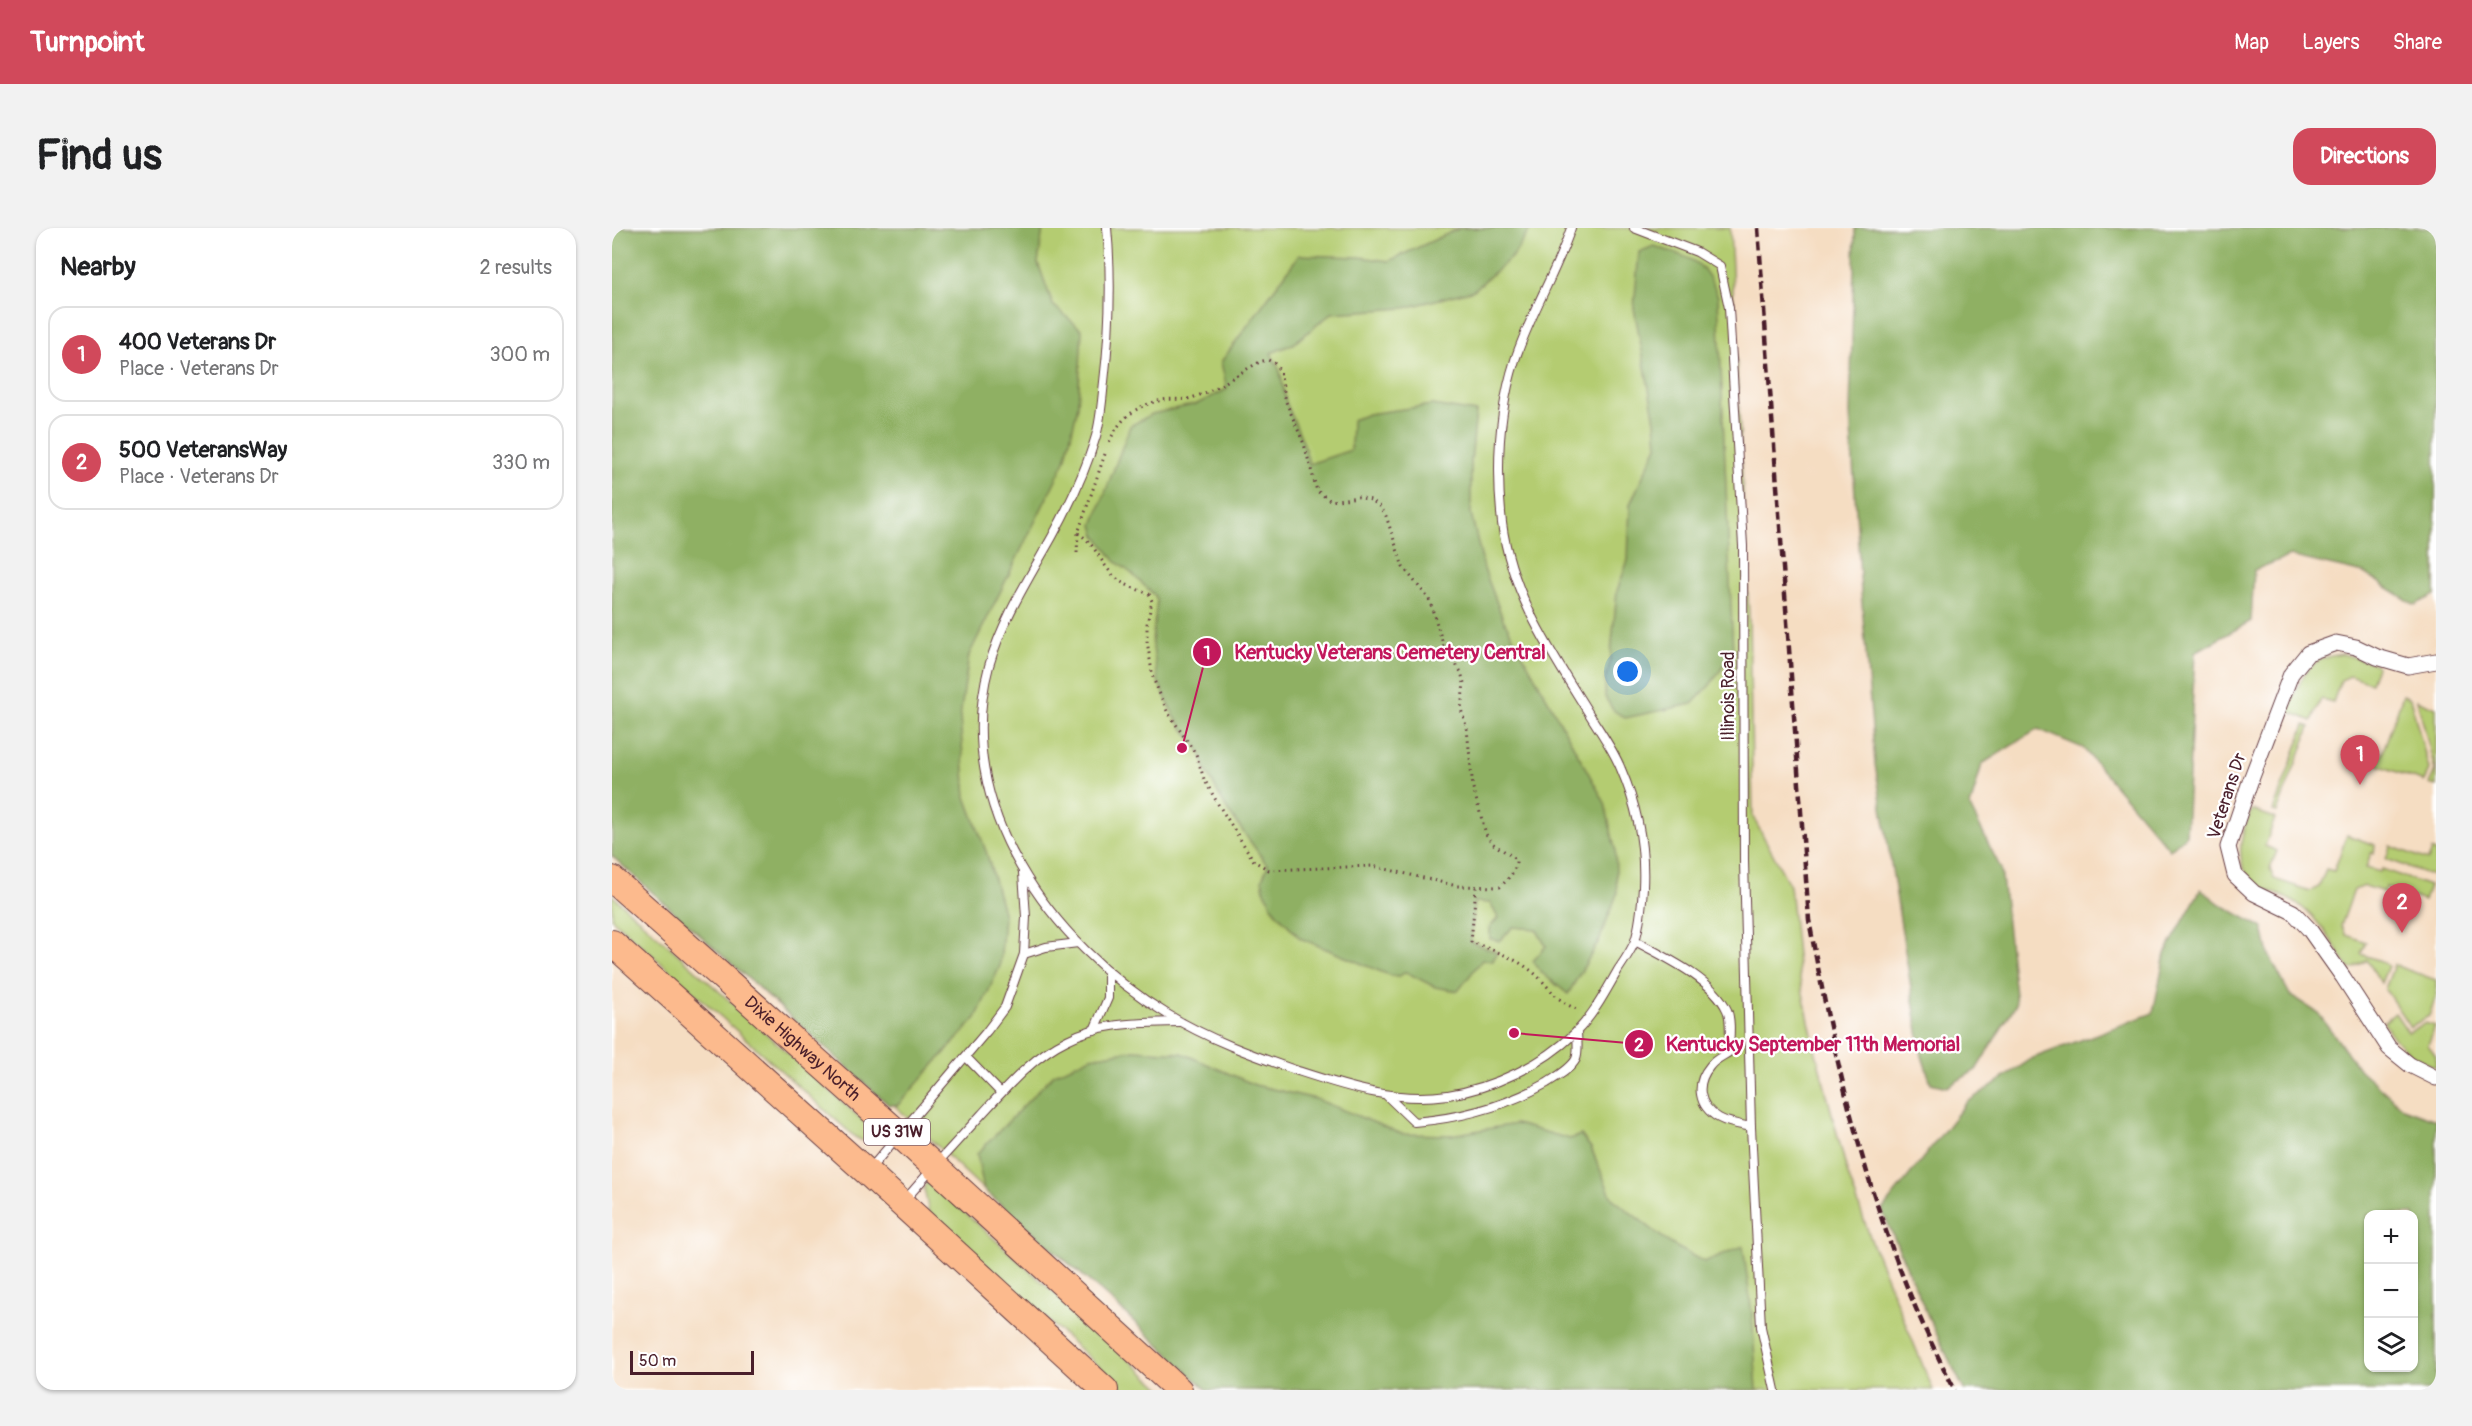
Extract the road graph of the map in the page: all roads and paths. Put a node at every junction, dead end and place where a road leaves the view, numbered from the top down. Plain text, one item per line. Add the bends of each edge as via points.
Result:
1 (1107, 228) edge
2 (1571, 228) edge
3 (1634, 228) edge
4 (1078, 533) junction
5 (1077, 553) dead end
6 (2436, 661) edge
7 (1023, 872) junction
8 (612, 879) edge
9 (1476, 886) junction
10 (1635, 941) junction
11 (612, 943) edge
12 (1078, 943) junction
13 (1024, 954) junction
14 (1108, 971) junction
15 (1590, 1013) junction
16 (1181, 1022) junction
17 (1094, 1029) junction
18 (1577, 1031) junction
19 (966, 1057) junction
20 (2436, 1078) edge
21 (1001, 1093) junction
22 (1387, 1096) junction
23 (1751, 1127) junction
24 (900, 1134) junction
25 (934, 1166) junction
26 (867, 1172) junction
27 (901, 1204) junction
28 (1106, 1390) edge
29 (1179, 1390) edge
30 (1775, 1390) edge

1 - 7 lane via 1111,269 1109,341 1097,434 1056,530 1009,617 990,663 982,703 981,744 989,794
2 - 10 lane via 1516,357 1504,405 1498,448 1503,526 1510,563 1536,628 1620,764 1636,812 1644,855
3 - 23 lane, Illinois Road via 1697,252 1720,266 1729,308 1743,546 1744,861
4 - 5 path
4 - 9 path via 1089,540 1114,576 1149,594 1152,601 1147,641 1153,678 1167,711 1196,754 1204,779 1254,861 1269,870 1373,866 1457,886
4 - 9 path via 1108,444 1127,415 1163,400 1191,398 1262,361 1274,363 1280,371 1286,402 1304,444 1317,491 1331,501 1358,496 1381,507 1403,567 1429,599 1444,647 1461,672 1461,709 1479,810 1492,843 1512,854 1517,865 1500,887
6 - 20 street, Veterans Dr via 2408,666 2336,643 2308,653 2292,674 2228,847 2235,875 2254,893 2293,912 2309,929 2389,1048 2410,1065
7 - 12 lane
7 - 13 lane
8 - 24 highway, Dixie Highway North / US 31W
9 - 15 path via 1471,942 1510,957 1533,973 1566,1006
10 - 15 lane
10 - 23 lane via 1708,985 1728,1011 1729,1052 1711,1064 1701,1080 1700,1096 1720,1119
11 - 26 highway, US 31W
12 - 13 lane via 1046,946
12 - 14 lane
13 - 19 lane via 1005,1007
14 - 16 lane
14 - 17 lane via 1108,998
15 - 18 lane
16 - 17 lane via 1118,1024
16 - 22 lane via 1250,1055
17 - 21 lane via 1046,1052
18 - 22 lane via 1550,1053 1488,1085 1449,1095
18 - 22 lane via 1576,1059 1570,1066 1532,1091 1479,1113 1414,1122
19 - 21 lane
19 - 24 lane
21 - 25 lane
23 - 30 lane, Illinois Road via 1761,1327
24 - 25 highway, Dixie Highway North / US 31W
24 - 26 lane
25 - 27 lane
25 - 29 highway, Dixie Highway North / US 31W
26 - 27 highway, US 31W
27 - 28 highway, US 31W

